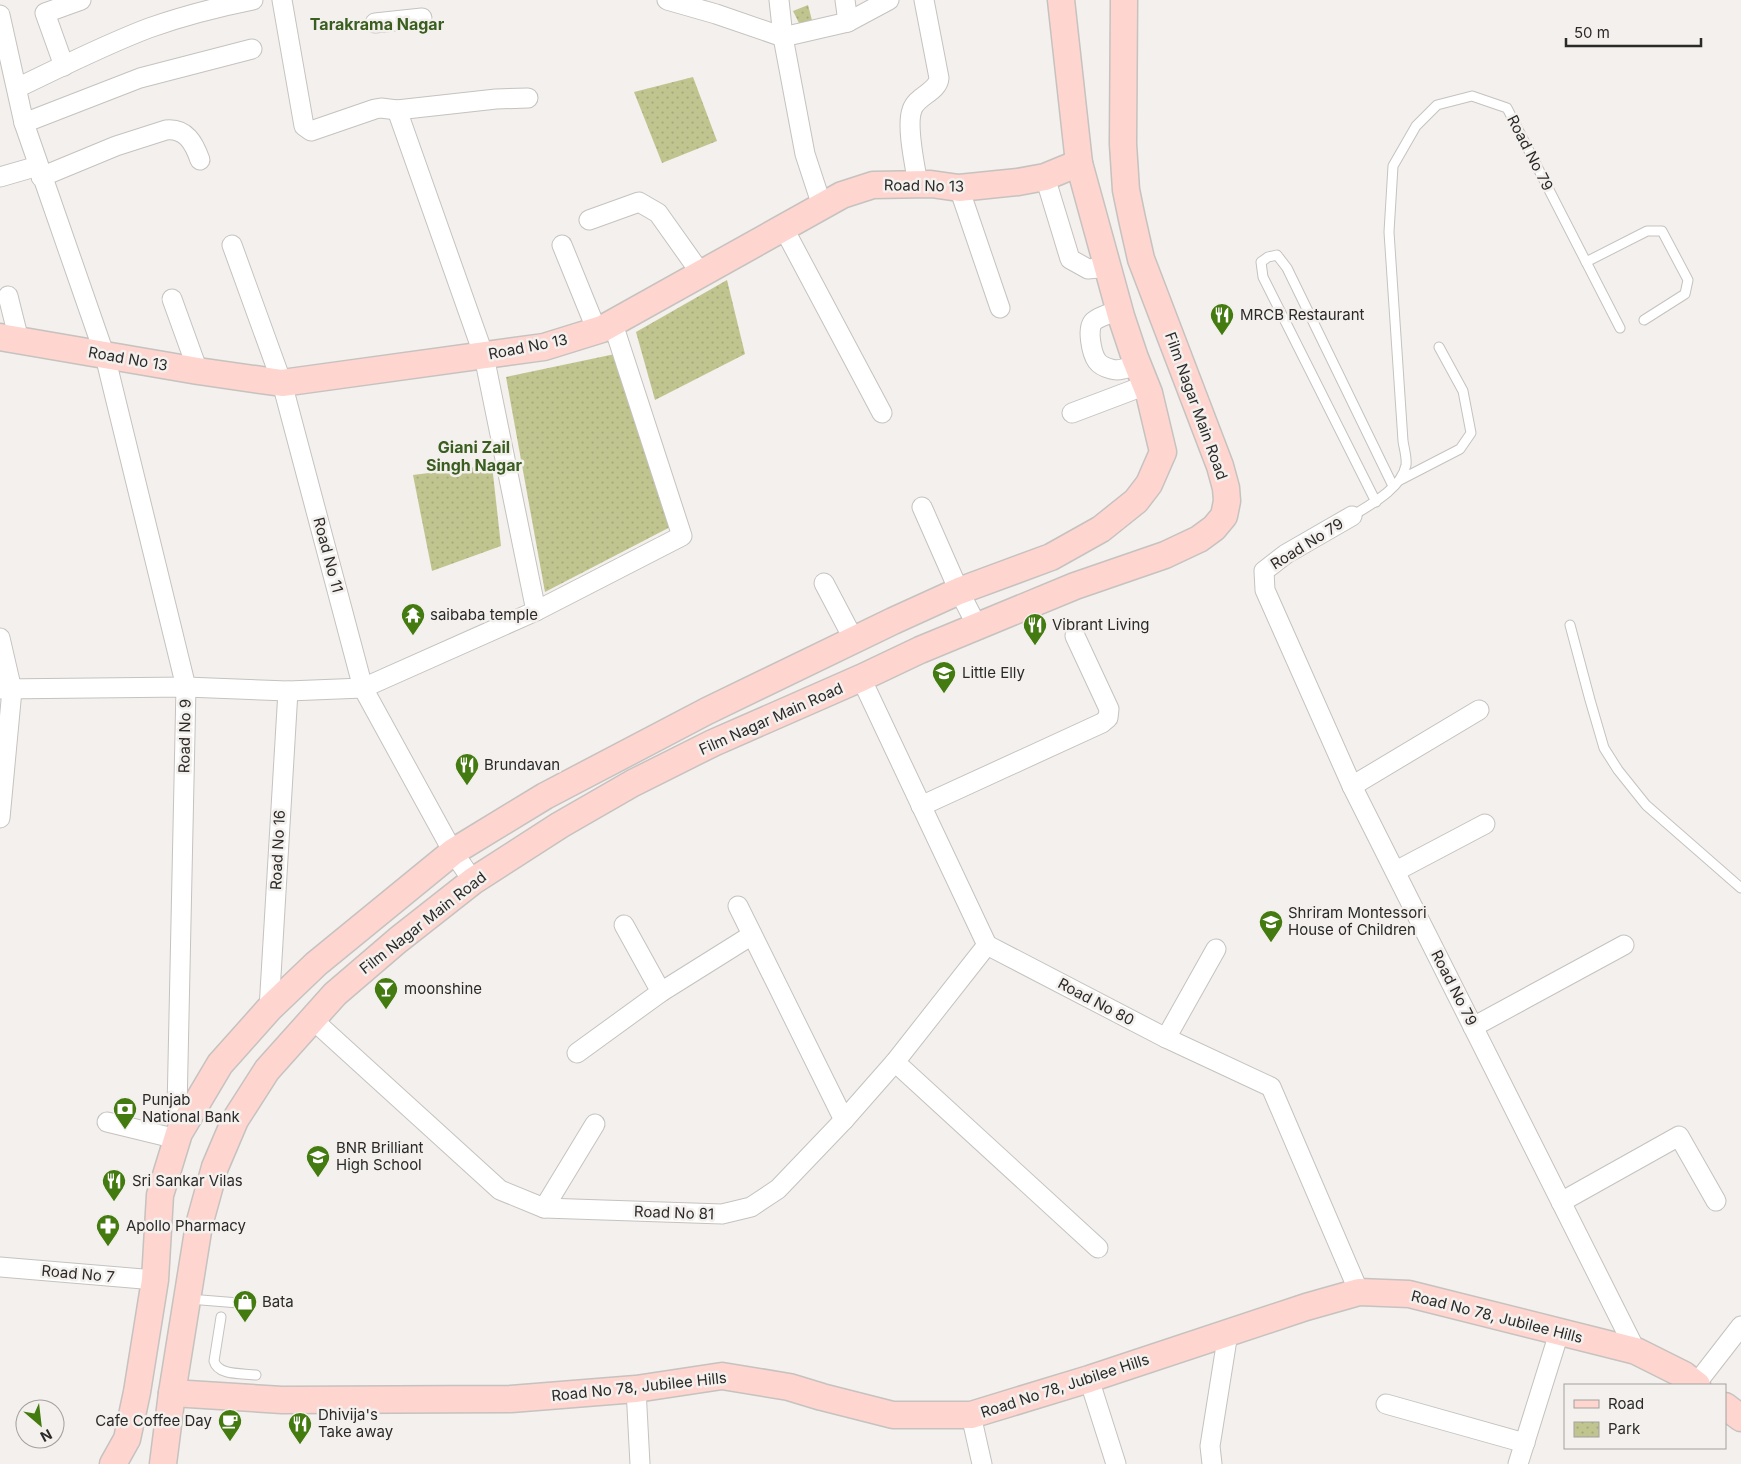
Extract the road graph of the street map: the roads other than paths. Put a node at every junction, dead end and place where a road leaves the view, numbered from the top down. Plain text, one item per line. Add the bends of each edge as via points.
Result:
1 (81, 0) edge
2 (252, 0) edge
3 (282, 0) edge
4 (667, 0) edge
5 (779, 0) edge
6 (845, 0) edge
7 (889, 0) edge
8 (924, 0) edge
9 (1061, 0) edge
10 (1124, 0) edge
11 (43, 7) edge
12 (716, 7) edge
13 (0, 15) edge
14 (422, 18) dead end
15 (848, 22) junction
16 (375, 23) dead end
17 (783, 37) junction
18 (3, 38) edge
19 (252, 49) dead end
20 (64, 66) junction
21 (17, 88) junction
22 (528, 98) dead end
23 (396, 110) junction
24 (24, 123) junction
25 (200, 160) dead end
26 (1079, 162) junction
27 (39, 171) junction
28 (0, 177) edge
29 (1045, 177) junction
30 (918, 184) junction
31 (959, 188) junction
32 (822, 206) junction
33 (589, 220) dead end
34 (783, 227) junction
35 (232, 245) dead end
36 (562, 245) dead end
37 (1586, 262) junction
38 (1108, 267) junction
39 (702, 275) junction
40 (8, 296) dead end
41 (172, 299) dead end
42 (1000, 308) dead end
43 (1119, 310) junction
44 (1644, 320) dead end
45 (605, 328) junction
46 (1620, 328) dead end
47 (10, 338) edge
48 (1439, 347) dead end
49 (105, 356) junction
50 (484, 356) junction
51 (198, 371) junction
52 (1142, 374) junction
53 (282, 383) junction
54 (1072, 413) dead end
55 (882, 414) dead end
56 (1397, 483) junction
57 (1376, 502) junction
58 (922, 507) dead end
59 (1352, 516) joint
60 (824, 583) dead end
61 (959, 591) junction
62 (536, 611) junction
63 (1570, 625) dead end
64 (977, 626) junction
65 (1075, 636) dead end
66 (0, 638) edge
67 (854, 640) junction
68 (861, 678) junction
69 (186, 687) junction
70 (363, 688) junction
71 (6, 689) edge
72 (288, 691) junction
73 (1479, 710) dead end
74 (1352, 786) junction
75 (921, 806) junction
76 (0, 818) edge
77 (1485, 824) dead end
78 (453, 852) junction
79 (1396, 872) junction
80 (473, 881) junction
81 (1741, 888) edge
82 (738, 906) dead end
83 (624, 925) dead end
84 (752, 934) junction
85 (987, 945) junction
86 (1624, 945) dead end
87 (1216, 949) dead end
88 (661, 992) junction
89 (269, 1010) junction
90 (312, 1019) junction
91 (1473, 1027) junction
92 (1166, 1038) junction
93 (236, 1045) junction
94 (577, 1053) dead end
95 (896, 1062) junction
96 (272, 1065) junction
97 (844, 1120) junction
98 (107, 1122) dead end
99 (595, 1124) dead end
100 (181, 1132) junction
101 (1716, 1201) dead end
102 (1561, 1202) junction
103 (544, 1208) junction
104 (1098, 1248) dead end
105 (0, 1267) edge
106 (155, 1280) junction
107 (1359, 1292) junction
108 (187, 1299) junction
109 (251, 1304) dead end
110 (221, 1317) dead end
111 (1741, 1326) edge
112 (1228, 1332) junction
113 (1559, 1333) junction
114 (1636, 1351) junction
115 (256, 1375) dead end
116 (1089, 1379) junction
117 (224, 1384) junction
118 (1696, 1384) edge
119 (1698, 1384) edge
120 (636, 1389) junction
121 (172, 1393) junction
122 (1386, 1404) dead end
123 (1726, 1407) edge
124 (971, 1415) junction
125 (1741, 1418) edge
126 (1525, 1443) junction
127 (113, 1464) edge
128 (164, 1464) edge
129 (640, 1464) edge
130 (982, 1464) edge
131 (1116, 1464) edge
132 (1212, 1464) edge
133 (1518, 1464) edge

1 - 11 street
2 - 20 street via 151,28
3 - 23 street via 306,129 311,131 381,108
4 - 12 street
5 - 17 street
6 - 15 street
7 - 15 street
8 - 30 street via 939,84 919,99 912,109 911,128
9 - 26 main road
10 - 64 main road, Film Nagar Main Road via 1123,144 1126,190 1141,258 1220,466 1226,488 1224,516 1199,539 1164,555 1075,586
11 - 20 street
12 - 17 street
13 - 18 street, Road No 9
14 - 16 street
15 - 17 street
17 - 32 street via 806,154
18 - 21 street, Road No 9
19 - 24 street via 140,78
20 - 21 street
21 - 24 street, Road No 9
22 - 23 street
23 - 50 street
24 - 27 street, Road No 9
25 - 27 street via 183,132 175,129
26 - 29 main road, Road No 13
26 - 38 main road
27 - 28 street
27 - 49 street, Road No 9
29 - 31 main road, Road No 13
29 - 38 street via 1070,259 1088,269
30 - 31 main road, Road No 13
30 - 32 main road, Road No 13 via 873,185 842,195
31 - 42 street
32 - 34 main road, Road No 13
33 - 39 street via 639,202 658,213
34 - 39 main road, Road No 13
34 - 55 street
35 - 53 street, Road No 11
36 - 45 street
37 - 44 lane via 1646,231 1662,231 1688,280 1685,294
37 - 46 lane, Road No 79
37 - 56 lane, Road No 79 via 1507,108 1472,96 1437,104 1416,126 1393,166 1389,232 1406,464
38 - 43 main road
39 - 45 main road, Road No 13
40 - 47 street
41 - 51 street
43 - 52 main road
43 - 52 street via 1094,321 1090,327 1088,334 1097,361 1114,370 1125,369
45 - 50 main road, Road No 13 via 544,347
45 - 62 street via 682,536
47 - 49 main road, Road No 13
48 - 56 lane via 1463,391 1471,433 1460,449
49 - 51 main road, Road No 13
49 - 69 street, Road No 9
50 - 53 main road, Road No 13
50 - 62 street
51 - 53 main road, Road No 13
52 - 54 street
52 - 61 main road via 1150,393 1163,452 1149,484 1136,501 1102,529 1051,557
53 - 70 street, Road No 11
56 - 57 lane, Road No 79
56 - 57 lane via 1286,268 1277,255 1268,256 1261,262 1263,277
57 - 59 lane, Road No 79
58 - 61 street
59 - 74 street, Road No 79 via 1286,554 1264,572 1264,590
60 - 67 street
61 - 64 street
61 - 67 main road
62 - 70 street
63 - 81 lane via 1604,748 1618,770 1646,805
64 - 68 main road, Film Nagar Main Road
65 - 75 street via 1109,709 1108,718
66 - 71 street
67 - 78 main road via 615,758
68 - 75 street
68 - 80 main road, Film Nagar Main Road via 712,743 633,783
69 - 71 street
69 - 72 street
69 - 100 street, Road No 9 via 177,1110
70 - 72 street
70 - 78 street, Road No 11
71 - 76 street
72 - 89 street, Road No 16
73 - 74 street
74 - 79 street, Road No 79
75 - 85 street
77 - 79 street
78 - 80 street, Road No 11
78 - 89 main road via 316,964
79 - 91 street, Road No 79
80 - 90 main road, Film Nagar Main Road via 398,940 335,994
82 - 84 street
83 - 88 street
84 - 88 street
84 - 97 street
85 - 92 street, Road No 80
85 - 95 street, Road No 81
86 - 91 street
87 - 92 street
88 - 94 street
89 - 93 main road
90 - 96 main road, Film Nagar Main Road
90 - 103 street, Road No 81 via 500,1190
91 - 102 street, Road No 79
92 - 107 street, Road No 80 via 1271,1088
93 - 96 main road
93 - 100 main road via 220,1064
95 - 97 street, Road No 81
95 - 104 street
96 - 108 main road, Film Nagar Main Road via 235,1120 215,1167 199,1225
97 - 103 street, Road No 81 via 778,1189 752,1207 722,1214
98 - 100 street
99 - 103 street
100 - 106 main road via 160,1195
101 - 102 street via 1679,1136
102 - 114 street, Road No 79
105 - 106 street, Road No 7
106 - 127 main road via 127,1440
107 - 112 main road, Road No 78, Jubilee Hills
107 - 113 main road, Road No 78, Jubilee Hills via 1409,1294
108 - 109 lane
108 - 121 main road, Film Nagar Main Road
110 - 117 lane via 214,1361 222,1371
111 - 119 street
112 - 116 main road, Road No 78, Jubilee Hills
112 - 132 street via 1210,1446
113 - 114 main road, Road No 78, Jubilee Hills
113 - 126 street
114 - 118 main road, Road No 78, Jubilee Hills
115 - 117 lane
116 - 124 main road, Road No 78, Jubilee Hills
116 - 131 street
117 - 120 main road, Road No 78, Jubilee Hills via 282,1400 511,1399
117 - 121 main road, Road No 78, Jubilee Hills
120 - 124 main road, Road No 78, Jubilee Hills via 722,1376 789,1387 893,1415
120 - 129 street
121 - 128 main road, Film Nagar Main Road
122 - 126 street
123 - 125 main road
124 - 130 street
126 - 133 street

